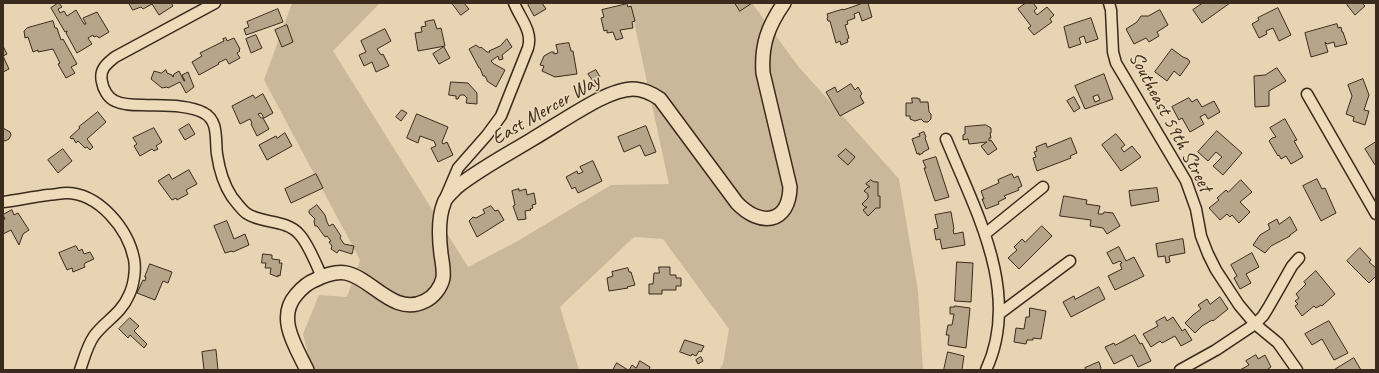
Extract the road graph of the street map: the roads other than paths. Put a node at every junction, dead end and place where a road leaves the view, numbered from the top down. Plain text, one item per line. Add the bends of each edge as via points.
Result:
1 (215, 3) edge
2 (514, 3) edge
3 (784, 3) edge
4 (1108, 3) edge
5 (1307, 94) dead end
6 (946, 139) dead end
7 (1043, 187) dead end
8 (444, 201) junction
9 (3, 202) edge
10 (1376, 212) edge
11 (985, 234) junction
12 (1299, 258) dead end
13 (1070, 261) dead end
14 (322, 276) junction
15 (999, 314) junction
16 (1255, 324) junction
17 (80, 370) edge
18 (306, 370) edge
19 (986, 370) edge
20 (1180, 370) edge
21 (1297, 370) edge

1 - 14 street via 115,57 102,69 103,87 114,101 130,105 187,108 205,113 212,119 220,167 231,195 240,208 299,233
2 - 8 street via 526,28 530,41 528,48 501,116 458,168
3 - 8 street, East Mercer Way via 768,30 762,58 790,186 787,206 774,217 760,218 745,211 660,99 653,94 632,89 599,100 510,153 456,188
4 - 16 street, Southeast 59th Street via 1111,10 1116,64 1186,181 1196,209 1201,236 1216,270
5 - 10 street
6 - 11 street
7 - 11 street
8 - 14 street via 440,222 443,278 434,295 426,301 408,304 391,300 347,273
9 - 17 street via 67,193 83,196 107,210 130,246 134,259 130,294 122,308 94,336
11 - 15 street via 998,286
12 - 16 street via 1263,316
13 - 15 street
14 - 18 street via 300,290 289,307 287,316 290,336
15 - 19 street via 996,342
16 - 20 street
16 - 21 street, Southeast 59th Street via 1278,343

